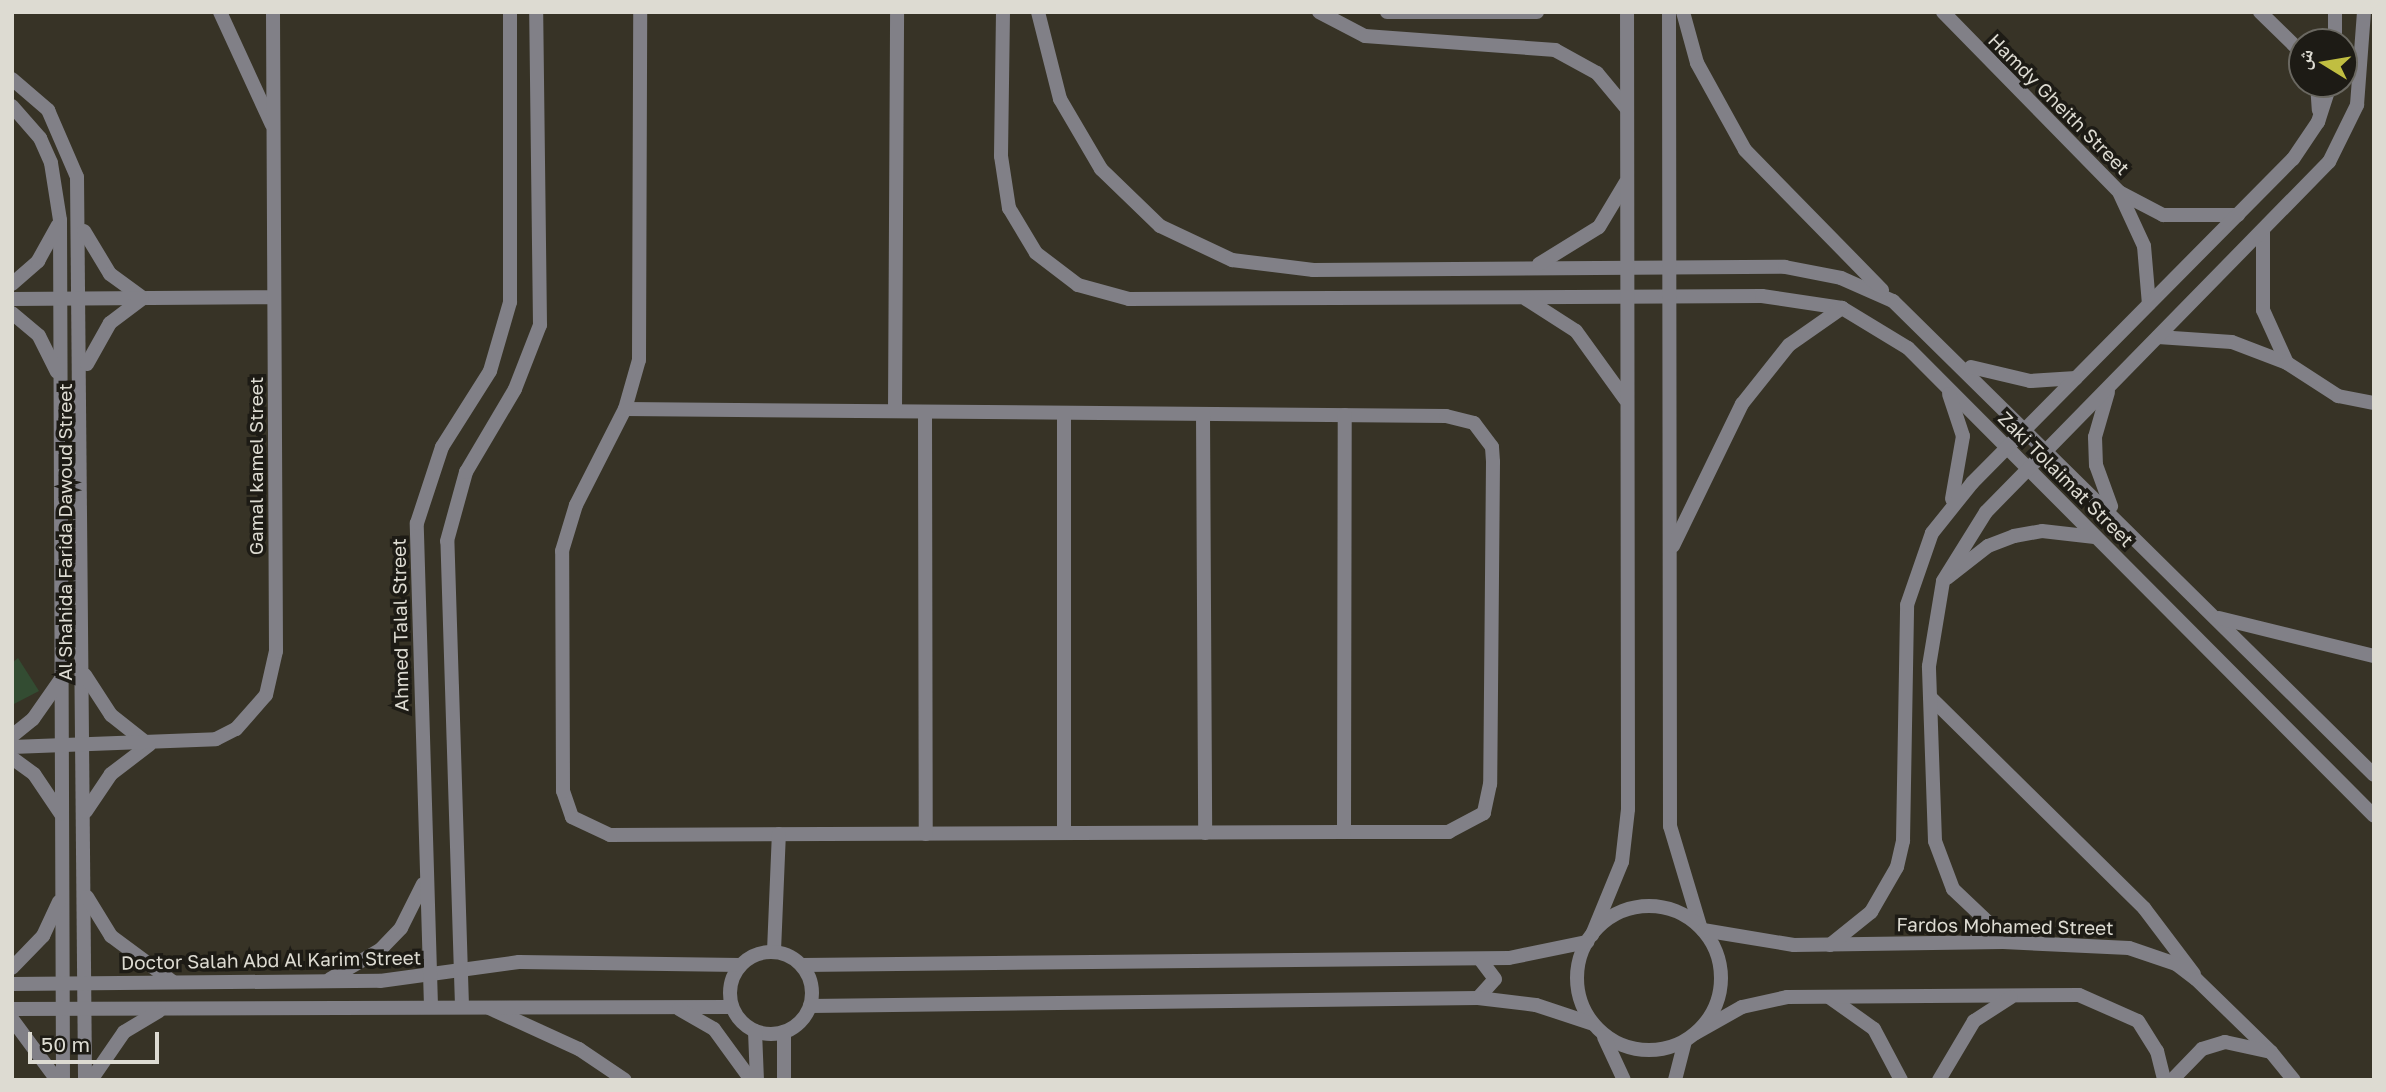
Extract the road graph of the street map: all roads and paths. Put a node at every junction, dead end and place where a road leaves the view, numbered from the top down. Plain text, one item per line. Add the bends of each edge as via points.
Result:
1 (220, 12) edge
2 (273, 12) edge
3 (510, 12) edge
4 (536, 12) edge
5 (640, 12) edge
6 (897, 12) edge
7 (1003, 12) edge
8 (1038, 12) edge
9 (1319, 12) edge
10 (1387, 12) edge
11 (1538, 12) edge
12 (1627, 12) edge
13 (1669, 12) edge
14 (1683, 12) edge
15 (1943, 12) edge
16 (2259, 12) edge
17 (2364, 12) edge
18 (2288, 40) edge
19 (536, 52) junction
20 (510, 54) junction
21 (12, 79) edge
22 (2317, 98) edge
23 (2326, 98) edge
24 (12, 106) edge
25 (1627, 109) junction
26 (2318, 122) junction
27 (274, 131) junction
28 (1628, 178) junction
29 (2119, 192) junction
30 (2238, 215) junction
31 (60, 220) junction
32 (80, 220) junction
33 (2263, 231) junction
34 (1669, 267) junction
35 (1526, 268) junction
36 (1628, 268) junction
37 (12, 284) edge
38 (274, 297) junction
39 (144, 298) junction
40 (1628, 298) junction
41 (1669, 298) junction
42 (12, 299) edge
43 (59, 299) junction
44 (82, 299) junction
45 (1525, 299) junction
46 (1893, 301) junction
47 (2149, 304) junction
48 (1842, 308) junction
49 (12, 313) edge
50 (2158, 337) junction
51 (2287, 363) junction
52 (1964, 364) junction
53 (60, 378) junction
54 (2076, 378) junction
55 (83, 379) junction
56 (2112, 384) junction
57 (1946, 386) junction
58 (2374, 403) edge
59 (1628, 404) junction
60 (625, 409) junction
61 (895, 411) junction
62 (925, 412) junction
63 (1065, 413) junction
64 (1203, 414) junction
65 (1345, 415) junction
66 (2027, 427) junction
67 (2007, 447) junction
68 (2048, 448) junction
69 (2028, 468) junction
70 (1945, 513) junction
71 (2117, 517) junction
72 (2096, 537) junction
73 (1669, 554) junction
74 (1943, 581) junction
75 (2218, 618) junction
76 (2374, 656) edge
77 (85, 674) junction
78 (61, 678) junction
79 (1930, 697) junction
80 (12, 736) edge
81 (149, 744) junction
82 (61, 746) junction
83 (85, 746) junction
84 (12, 747) edge
85 (12, 758) edge
86 (2374, 775) edge
87 (62, 815) junction
88 (85, 815) junction
89 (2374, 816) edge
90 (1343, 832) junction
91 (1064, 833) junction
92 (1205, 833) junction
93 (779, 834) junction
94 (926, 834) junction
95 (426, 873) junction
96 (85, 893) junction
97 (62, 894) junction
98 (1701, 928) junction
99 (1590, 938) junction
100 (2009, 942) junction
101 (1830, 945) junction
102 (774, 951) junction
103 (1480, 959) junction
104 (740, 965) junction
105 (802, 965) junction
106 (12, 968) edge
107 (461, 969) junction
108 (430, 976) junction
109 (2196, 979) junction
110 (327, 981) junction
111 (174, 983) junction
112 (12, 984) edge
113 (63, 984) junction
114 (85, 984) junction
115 (2016, 994) junction
116 (1827, 996) junction
117 (1478, 998) junction
118 (430, 1006) junction
119 (462, 1006) junction
120 (484, 1006) junction
121 (668, 1006) junction
122 (810, 1006) junction
123 (732, 1007) junction
124 (85, 1008) junction
125 (166, 1008) junction
126 (12, 1009) edge
127 (63, 1009) junction
128 (12, 1019) edge
129 (1597, 1028) junction
130 (755, 1031) junction
131 (785, 1032) junction
132 (1691, 1037) junction
133 (2270, 1052) junction
134 (2294, 1077) edge
135 (57, 1080) edge
136 (63, 1080) edge
137 (85, 1080) edge
138 (91, 1080) edge
139 (625, 1080) edge
140 (751, 1080) edge
141 (757, 1080) edge
142 (784, 1080) edge
143 (1624, 1080) edge
144 (1675, 1080) edge
145 (1901, 1080) edge
146 (1939, 1080) edge
147 (2164, 1080) edge
148 (2172, 1080) edge

1 - 27 street
2 - 27 street, Gamal kamel Street
3 - 20 street, Ahmed Talal Street
4 - 19 street
5 - 60 street via 641,334
6 - 61 street
7 - 45 street, Zaki Tolaimat Street via 1001,156 1009,208 1036,253 1078,285 1129,299
8 - 35 street, Zaki Tolaimat Street via 1047,60 1079,135 1129,200 1195,247 1232,260 1312,270
9 - 25 street via 1365,36 1555,50 1597,73
10 - 11 street
12 - 25 street
13 - 34 street
14 - 46 street via 1706,82 1745,150
15 - 29 street, Hamdy Gheith Street
16 - 18 street
17 - 33 street via 2361,84 2350,125 2329,162
19 - 20 street
19 - 107 street via 540,325 515,389 466,472 447,541
20 - 95 street, Ahmed Talal Street via 512,263 504,338 430,471 417,523
21 - 32 street, Al Shahida Farida Dawoud Street via 62,131 77,177
22 - 26 street
23 - 26 street
24 - 31 street, Al Shahida Farida Dawoud Street via 40,138 51,163
25 - 28 street
26 - 30 street via 2293,159
27 - 38 street, Gamal kamel Street
28 - 35 street via 1599,227 1578,246
28 - 36 street
29 - 30 street, Hamdy Gheith Street via 2163,215
29 - 47 street, Hamdy Gheith Street via 2144,246
30 - 47 street
31 - 37 street via 37,261
31 - 43 street, Al Shahida Farida Dawoud Street
32 - 39 street via 110,274
32 - 44 street, Al Shahida Farida Dawoud Street
33 - 50 street
33 - 51 street via 2263,310
34 - 36 street, Zaki Tolaimat Street
34 - 41 street
34 - 46 street, Zaki Tolaimat Street via 1814,271
35 - 36 street, Zaki Tolaimat Street
36 - 40 street
38 - 39 street
38 - 81 street, Gamal kamel Street via 274,674 260,705 236,729 194,744
39 - 44 street
39 - 55 street via 97,340
40 - 41 street, Zaki Tolaimat Street
40 - 45 street, Zaki Tolaimat Street
40 - 59 street
41 - 48 street, Zaki Tolaimat Street via 1762,296
41 - 73 street
42 - 43 street
43 - 44 street
43 - 53 street, Al Shahida Farida Dawoud Street
44 - 55 street, Al Shahida Farida Dawoud Street
45 - 59 street via 1598,352
46 - 52 street, Zaki Tolaimat Street
47 - 54 street
48 - 57 street, Zaki Tolaimat Street via 1887,331
48 - 73 street via 1789,345 1742,404
49 - 53 street via 39,336
50 - 51 street via 2232,342
50 - 56 street
51 - 58 street via 2338,396
52 - 54 street via 2019,380
52 - 66 street, Zaki Tolaimat Street
53 - 78 street, Al Shahida Farida Dawoud Street
54 - 66 street
55 - 77 street, Al Shahida Farida Dawoud Street
56 - 68 street
56 - 71 street via 2095,437 2096,465
57 - 67 street, Zaki Tolaimat Street
57 - 70 street via 1963,436 1963,463
59 - 99 street via 1627,836 1615,887
60 - 61 street
60 - 93 street via 576,505 562,551 565,805 596,833
61 - 62 street
62 - 63 street
62 - 94 street
63 - 64 street
63 - 91 street
64 - 65 street
64 - 92 street
65 - 90 street
65 - 90 street via 1461,417 1485,434 1493,462 1490,784 1484,813 1448,832
66 - 67 street
66 - 68 street, Zaki Tolaimat Street
67 - 69 street, Zaki Tolaimat Street
67 - 70 street
68 - 69 street
68 - 71 street, Zaki Tolaimat Street
69 - 72 street, Zaki Tolaimat Street
69 - 74 street via 1968,534
70 - 101 street via 1921,556 1907,605 1903,841 1897,867 1871,912
71 - 75 street, Zaki Tolaimat Street
72 - 74 street via 2069,531 2014,536 1989,546
72 - 89 street, Zaki Tolaimat Street
73 - 98 street via 1670,826
74 - 79 street via 1931,636
75 - 76 street
75 - 86 street, Zaki Tolaimat Street
77 - 81 street via 111,715
77 - 83 street, Al Shahida Farida Dawoud Street
78 - 80 street via 33,719
78 - 82 street, Al Shahida Farida Dawoud Street
79 - 100 street via 1932,815 1942,866 1969,910
79 - 109 street via 2144,908
81 - 83 street, Gamal kamel Street
81 - 88 street via 111,774
82 - 83 street, Gamal kamel Street
82 - 84 street, Gamal kamel Street
82 - 87 street, Al Shahida Farida Dawoud Street
83 - 88 street, Al Shahida Farida Dawoud Street
85 - 87 street via 34,774
87 - 97 street, Al Shahida Farida Dawoud Street
88 - 96 street, Al Shahida Farida Dawoud Street
90 - 92 street
91 - 92 street
91 - 94 street
93 - 94 street
93 - 102 street
95 - 108 street, Ahmed Talal Street
95 - 110 street via 401,928 380,950
96 - 111 street via 111,936
96 - 114 street, Al Shahida Farida Dawoud Street
97 - 106 street via 43,936
97 - 113 street, Al Shahida Farida Dawoud Street
98 - 99 street via 1674,910 1644,906 1615,915
98 - 101 street, Fardos Mohamed Street via 1771,944
98 - 132 street via 1718,955 1721,983 1714,1010
99 - 103 street
99 - 129 street via 1577,984
100 - 101 street, Fardos Mohamed Street
100 - 109 street, Fardos Mohamed Street via 2129,948 2176,964
102 - 104 street
102 - 105 street
103 - 105 street
103 - 117 street via 1495,979
104 - 107 street, Doctor Salah Abd Al Karim Street via 519,962
104 - 123 street via 730,985
105 - 122 street via 810,981
107 - 108 street, Doctor Salah Abd Al Karim Street
107 - 119 street
108 - 110 street, Doctor Salah Abd Al Karim Street
108 - 118 street, Ahmed Talal Street
109 - 133 street, Fardos Mohamed Street
110 - 111 street, Doctor Salah Abd Al Karim Street
111 - 114 street, Doctor Salah Abd Al Karim Street
112 - 113 street, Doctor Salah Abd Al Karim Street
113 - 114 street, Doctor Salah Abd Al Karim Street
113 - 127 street, Al Shahida Farida Dawoud Street
114 - 124 street, Al Shahida Farida Dawoud Street
115 - 116 street
115 - 146 street via 1974,1021
115 - 147 street via 2079,996 2122,1009 2151,1038
116 - 132 street via 1764,1001
116 - 145 street via 1874,1029
117 - 122 street
117 - 129 street via 1536,1005
118 - 119 street
118 - 125 street
119 - 120 street
120 - 121 street
120 - 139 street via 579,1049
121 - 123 street
121 - 140 street via 714,1029
122 - 131 street
123 - 130 street
124 - 125 street
124 - 127 street
124 - 137 street, Al Shahida Farida Dawoud Street
125 - 138 street via 124,1032
126 - 127 street
127 - 136 street, Al Shahida Farida Dawoud Street
128 - 135 street via 43,1053
129 - 132 street via 1642,1050
129 - 143 street
130 - 131 street
130 - 141 street
131 - 142 street
132 - 144 street
133 - 134 street, Fardos Mohamed Street
133 - 148 street via 2225,1042 2202,1049

